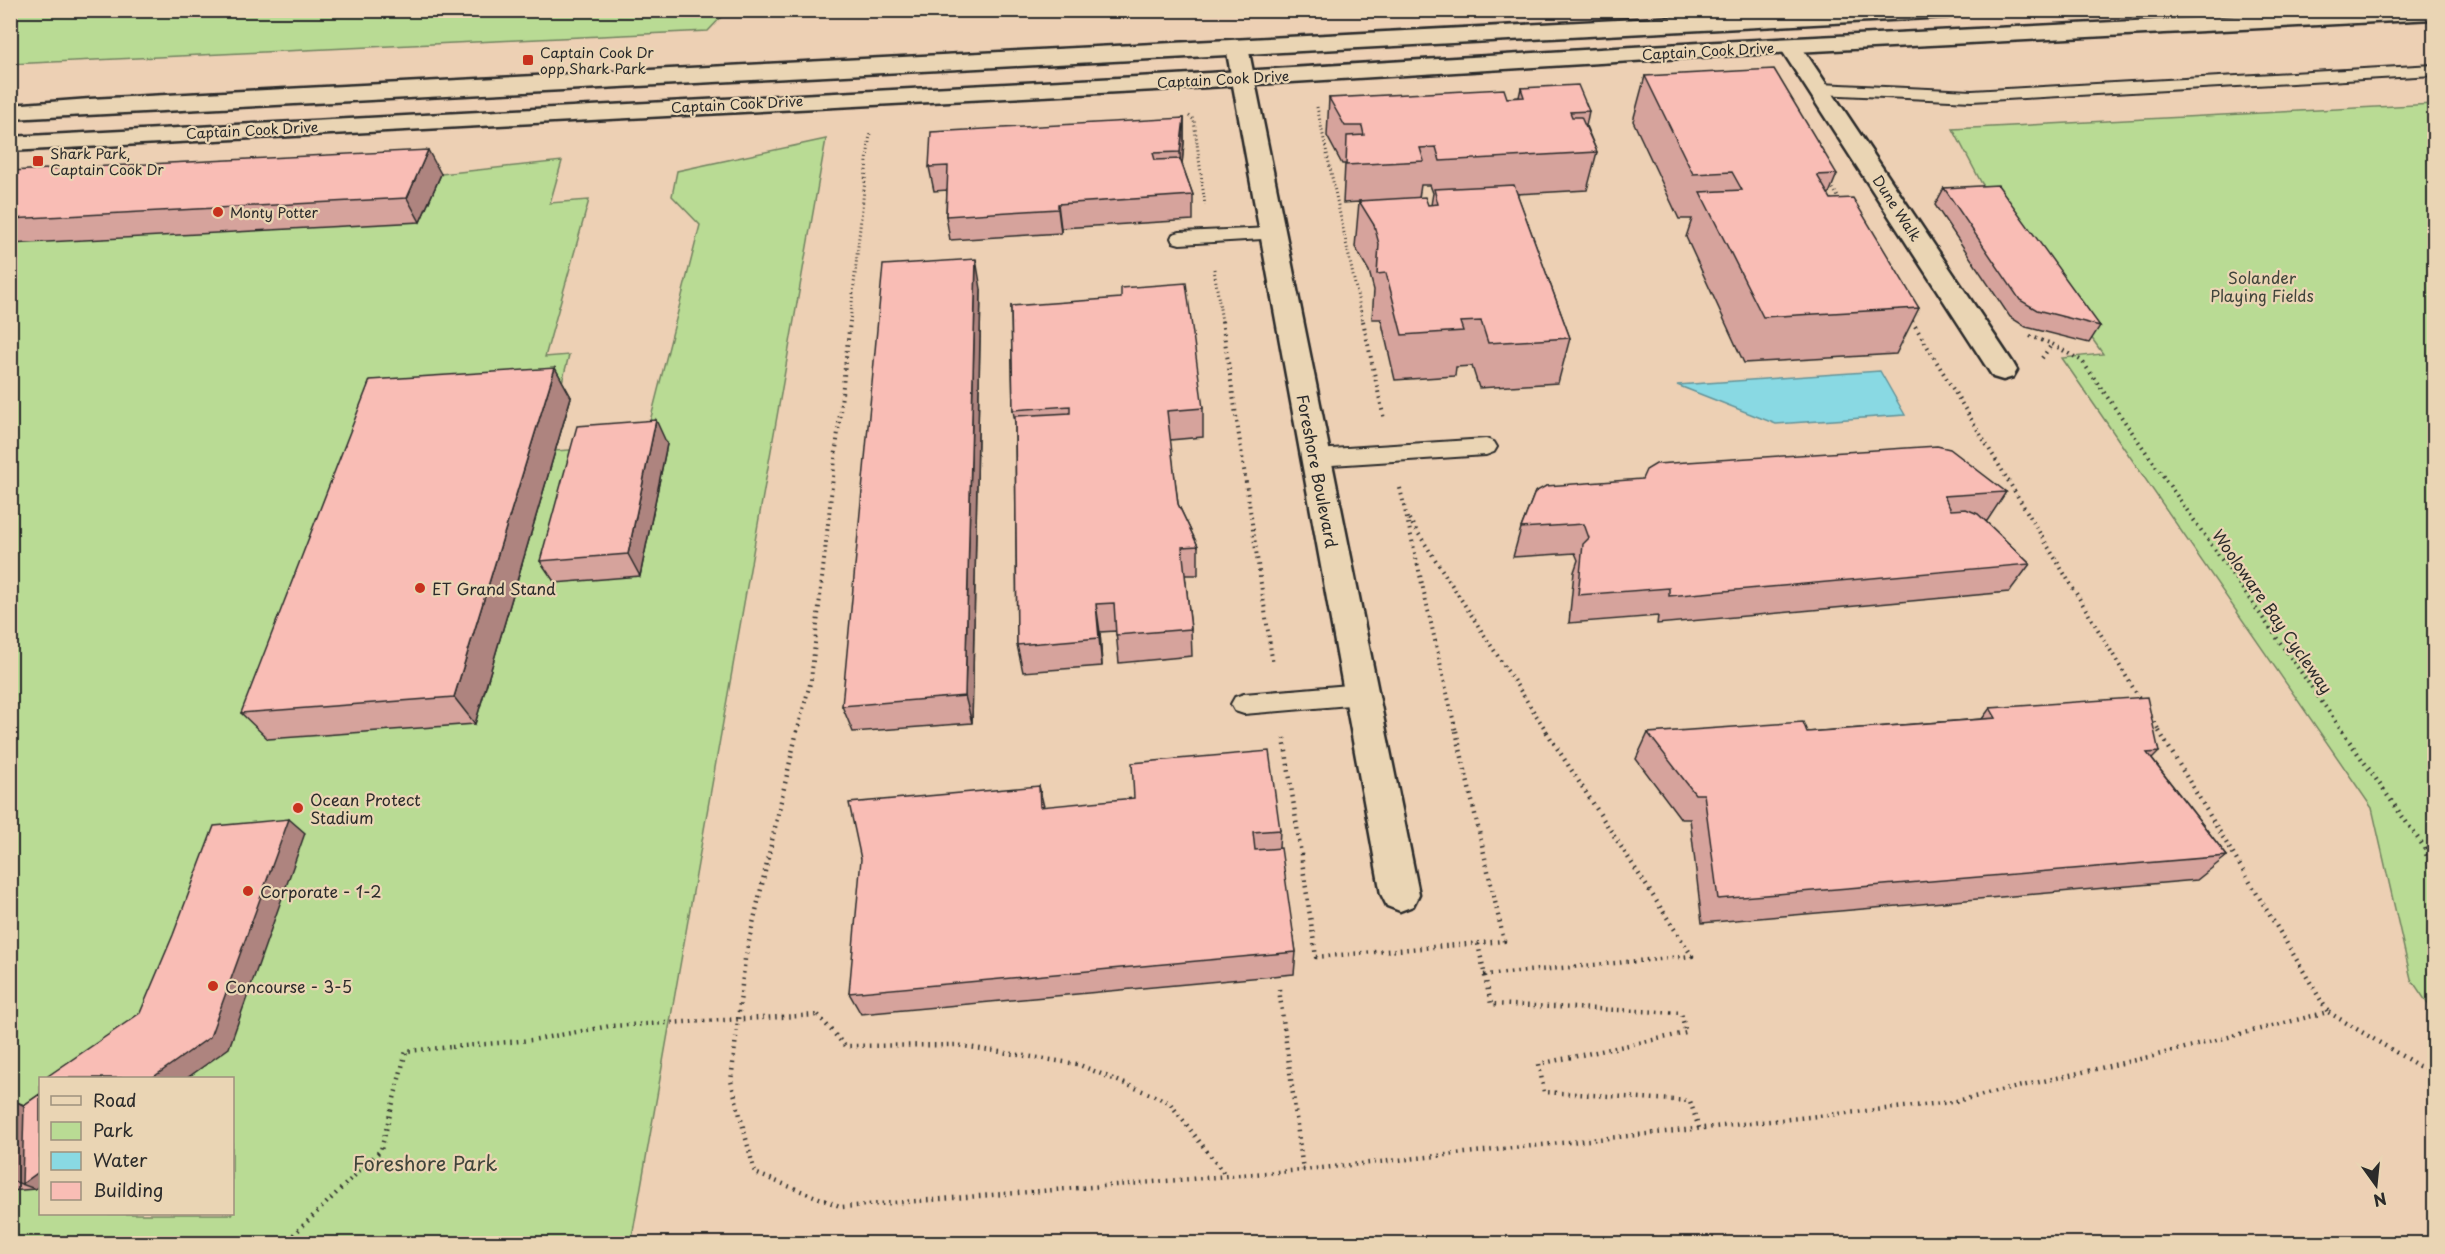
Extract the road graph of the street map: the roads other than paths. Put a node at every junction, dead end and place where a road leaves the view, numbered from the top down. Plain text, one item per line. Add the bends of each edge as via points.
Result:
1 (1947, 10) edge
2 (2434, 13) edge
3 (1790, 46) junction
4 (1237, 47) junction
5 (2434, 70) edge
6 (1242, 78) junction
7 (1819, 89) junction
8 (10, 112) edge
9 (10, 144) edge
10 (1272, 234) junction
11 (1180, 238) dead end
12 (2003, 370) dead end
13 (1486, 447) dead end
14 (1316, 458) junction
15 (1361, 694) junction
16 (1244, 704) dead end
17 (1400, 894) dead end

1 - 4 main road, Captain Cook Drive
2 - 3 main road, Captain Cook Drive
3 - 6 main road, Captain Cook Drive
3 - 7 main road, Dune Walk
4 - 6 main road, Foreshore Boulevard
4 - 8 main road, Captain Cook Drive
5 - 7 lane via 1972,96
6 - 9 main road, Captain Cook Drive
6 - 10 main road, Foreshore Boulevard
7 - 12 main road, Dune Walk
10 - 11 lane
10 - 14 main road, Foreshore Boulevard
13 - 14 lane
14 - 15 main road, Foreshore Boulevard
15 - 16 lane
15 - 17 main road, Foreshore Boulevard

